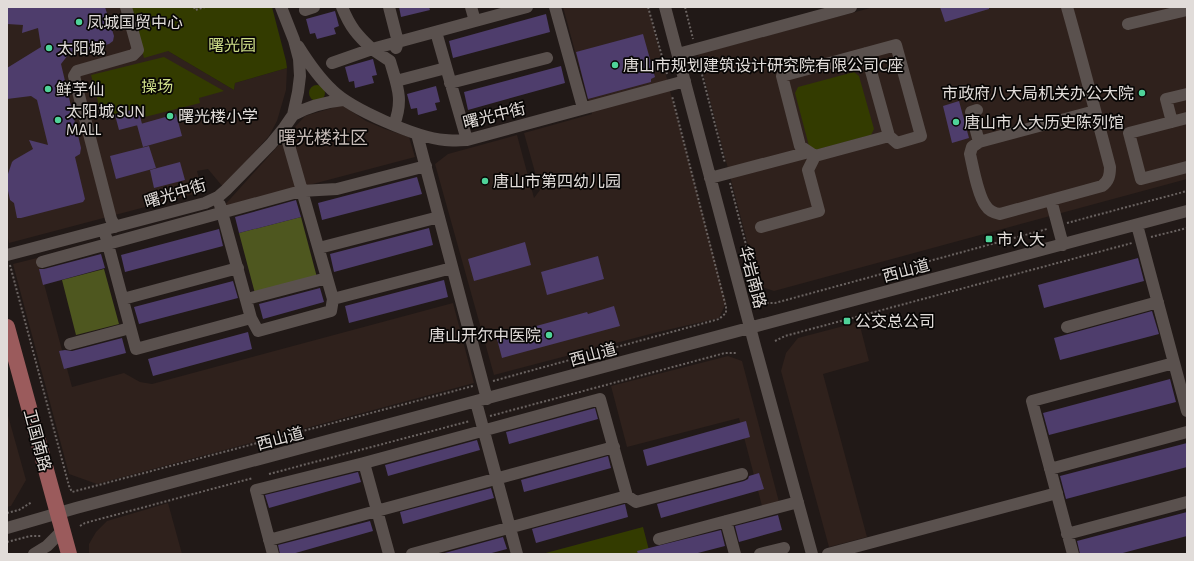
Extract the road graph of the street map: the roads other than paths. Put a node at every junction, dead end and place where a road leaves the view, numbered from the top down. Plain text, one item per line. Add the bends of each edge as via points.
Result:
1 (126, 7) edge
2 (129, 7) edge
3 (281, 7) edge
4 (342, 7) edge
5 (389, 7) edge
6 (471, 7) edge
7 (527, 7) edge
8 (555, 7) edge
9 (665, 7) edge
10 (1067, 7) edge
11 (847, 8) edge
12 (1187, 10) edge
13 (475, 21) junction
14 (1128, 24) dead end
15 (436, 32) junction
16 (294, 40) junction
17 (398, 42) junction
18 (372, 49) junction
19 (866, 53) junction
20 (678, 54) junction
21 (547, 58) dead end
22 (390, 61) junction
23 (332, 63) dead end
24 (446, 68) junction
25 (396, 81) junction
26 (685, 81) junction
27 (450, 83) junction
28 (1187, 94) edge
29 (343, 100) junction
30 (583, 108) junction
31 (977, 110) dead end
32 (1095, 111) junction
33 (293, 115) junction
34 (1187, 118) edge
35 (1172, 122) junction
36 (394, 125) junction
37 (284, 128) junction
38 (417, 134) junction
39 (889, 136) junction
40 (466, 140) junction
41 (979, 142) junction
42 (812, 154) junction
43 (426, 166) junction
44 (1187, 167) edge
45 (710, 178) junction
46 (301, 191) junction
47 (218, 196) junction
48 (1051, 200) junction
49 (1187, 211) edge
50 (222, 212) junction
51 (439, 217) junction
52 (1137, 225) junction
53 (761, 227) dead end
54 (109, 228) junction
55 (108, 244) junction
56 (1063, 244) junction
57 (319, 248) junction
58 (7, 255) edge
59 (42, 262) dead end
60 (238, 268) junction
61 (452, 268) junction
62 (327, 278) junction
63 (123, 299) junction
64 (246, 299) junction
65 (333, 299) junction
66 (1158, 302) junction
67 (251, 318) junction
68 (1067, 326) dead end
69 (7, 327) edge
70 (130, 328) junction
71 (750, 328) junction
72 (70, 344) dead end
73 (1174, 363) junction
74 (482, 400) junction
75 (1187, 411) edge
76 (484, 431) junction
77 (1187, 432) edge
78 (614, 447) junction
79 (364, 463) junction
80 (1050, 469) junction
81 (742, 474) dead end
82 (496, 479) junction
83 (1057, 493) junction
84 (627, 496) junction
85 (798, 502) junction
86 (1187, 502) edge
87 (377, 511) junction
88 (57, 514) junction
89 (726, 522) junction
90 (7, 528) edge
91 (510, 528) junction
92 (63, 530) junction
93 (1067, 534) junction
94 (659, 539) dead end
95 (269, 540) junction
96 (784, 548) dead end
97 (34, 554) edge
98 (69, 554) edge
99 (273, 554) edge
100 (389, 554) edge
101 (412, 554) edge
102 (517, 554) edge
103 (735, 554) edge
104 (760, 554) edge
105 (812, 554) edge
106 (828, 554) edge
107 (1073, 554) edge

1 - 54 street via 138,50 133,55 77,71 74,76 111,219
2 - 54 street via 141,50 135,57 79,73 78,78 115,220
3 - 16 street, 曙光中街
4 - 18 street via 349,23
5 - 17 street
6 - 13 street
7 - 13 street
8 - 30 street
9 - 20 street, 华岩南路
10 - 32 street
11 - 20 street
12 - 14 street
13 - 15 street
15 - 17 street
15 - 24 street
16 - 29 street, 曙光中街 via 317,74
16 - 33 street, 曙光中街 via 300,76
17 - 18 street
17 - 22 street
18 - 22 street
18 - 23 street
19 - 39 street
19 - 39 street via 896,45 921,136 897,143
19 - 42 street via 782,76 800,146
20 - 26 street, 华岩南路
21 - 27 street
22 - 25 street
24 - 25 street
24 - 27 street
25 - 36 street via 400,100
26 - 30 street, 曙光中街
26 - 45 street, 华岩南路
27 - 40 street
28 - 35 street via 1166,99
29 - 33 street via 306,108
29 - 36 street, 曙光中街
30 - 40 street, 曙光中街
31 - 41 street via 971,112
32 - 41 street
32 - 48 street via 1110,167 1107,182 1102,186
33 - 37 street, 曙光中街
34 - 35 street
35 - 44 street via 1129,133 1141,179
36 - 38 street, 曙光中街
37 - 46 street
37 - 47 street, 曙光中街
38 - 40 street, 曙光中街 via 445,140
38 - 43 street
39 - 42 street
41 - 48 street via 972,147 970,154 982,200 993,212 1000,214
42 - 45 street
42 - 53 street via 808,170 819,212
43 - 46 street via 337,189
43 - 51 street
45 - 71 street, 华岩南路
46 - 50 street
46 - 57 street
47 - 50 street
47 - 54 street, 曙光中街 via 205,203
48 - 56 street
49 - 52 street, 西山道
50 - 55 street
50 - 60 street
51 - 57 street
51 - 61 street
52 - 56 street, 西山道
52 - 66 street
54 - 55 street
54 - 58 street, 曙光中街
55 - 59 street
55 - 63 street
56 - 71 street, 西山道
57 - 62 street
60 - 63 street
60 - 64 street
61 - 65 street
61 - 74 street via 483,383
62 - 64 street
62 - 65 street
63 - 70 street
64 - 67 street
65 - 67 street via 331,311 258,331
66 - 68 street
66 - 73 street
67 - 70 street via 136,348
69 - 88 main road, 卫国南路
70 - 72 street
71 - 74 street, 西山道
71 - 85 street, 华岩南路
73 - 75 street
73 - 80 street via 1032,401
74 - 76 street via 480,418
74 - 88 street, 西山道
76 - 78 street via 600,399
76 - 79 street
76 - 82 street
77 - 80 street
78 - 82 street
78 - 84 street
79 - 87 street
79 - 95 street via 256,490
80 - 83 street
81 - 84 street via 636,502
82 - 87 street
82 - 91 street
83 - 93 street
83 - 106 street
84 - 91 street
85 - 89 street
85 - 105 street, 华岩南路
86 - 93 street
87 - 95 street
87 - 100 street
88 - 90 street, 西山道
88 - 92 main road, 卫国南路
89 - 94 street
89 - 103 street
91 - 101 street
91 - 102 street
92 - 97 street via 47,546
92 - 98 main road, 卫国南路
93 - 107 street
95 - 99 street
96 - 104 street

